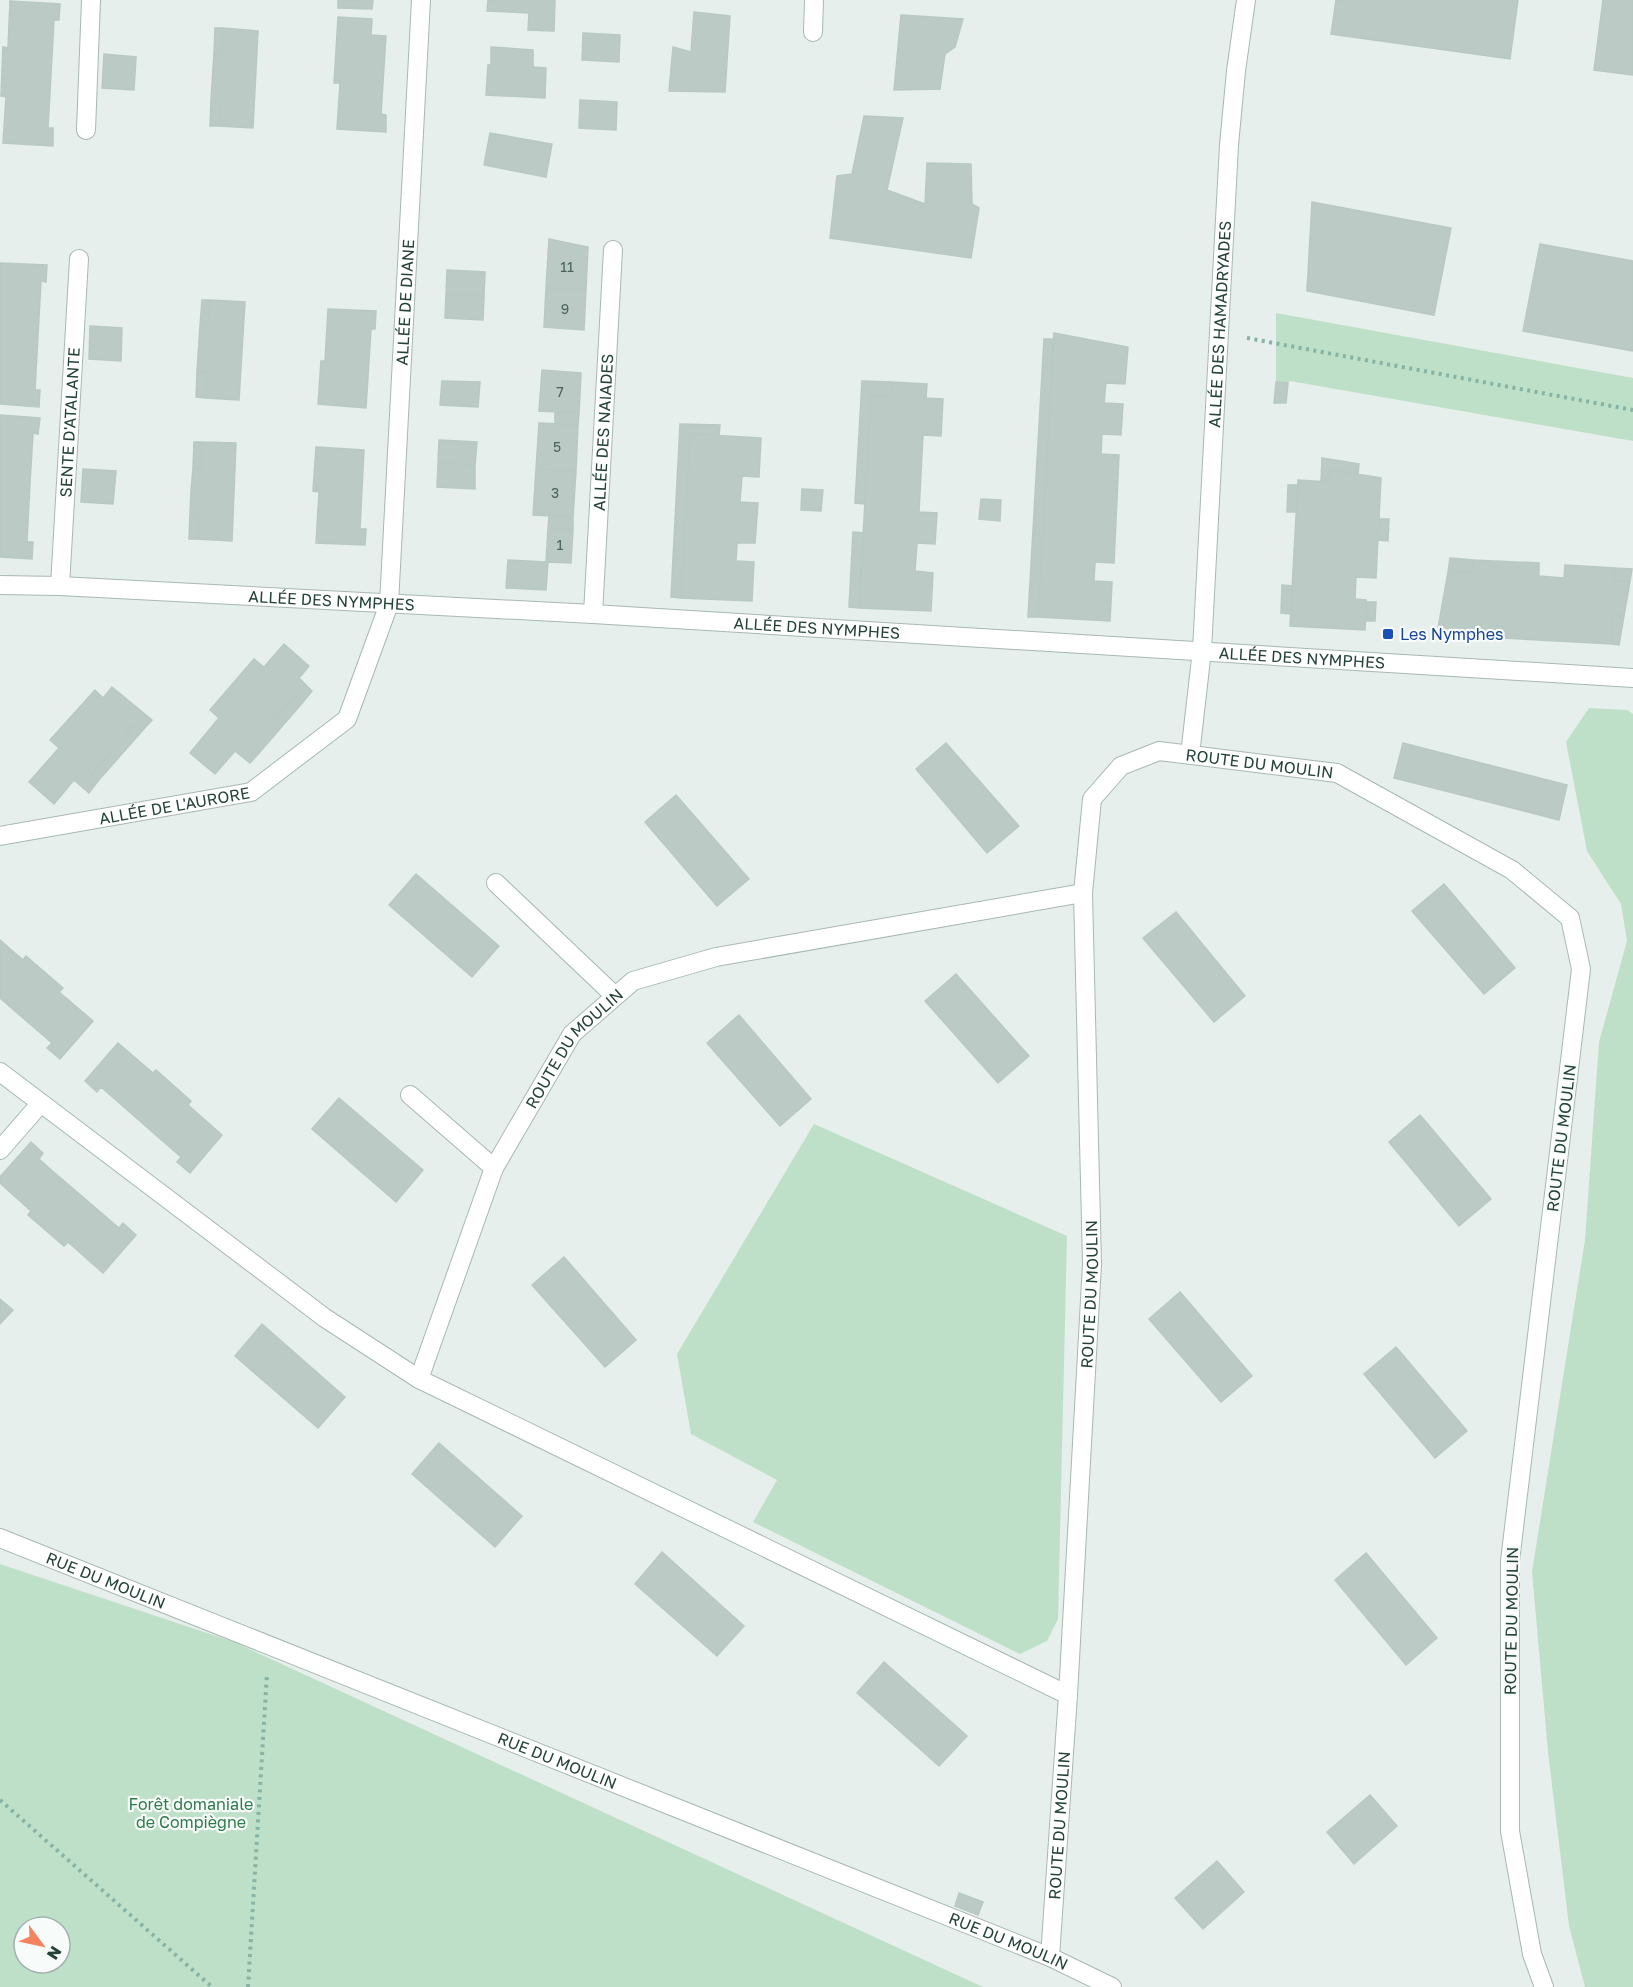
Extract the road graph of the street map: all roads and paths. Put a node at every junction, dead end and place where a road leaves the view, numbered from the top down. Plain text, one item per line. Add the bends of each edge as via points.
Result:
1 (92, 0) edge
2 (421, 0) edge
3 (814, 0) edge
4 (1246, 0) edge
5 (813, 32) dead end
6 (86, 130) dead end
7 (613, 250) dead end
8 (79, 259) dead end
9 (1219, 333) junction
10 (1633, 410) edge
11 (0, 585) edge
12 (60, 586) junction
13 (389, 604) junction
14 (593, 614) junction
15 (1202, 650) junction
16 (1633, 678) edge
17 (1190, 755) junction
18 (0, 836) edge
19 (496, 883) dead end
20 (1083, 893) junction
21 (615, 996) junction
22 (0, 1072) edge
23 (410, 1095) dead end
24 (40, 1104) junction
25 (0, 1150) edge
26 (494, 1168) junction
27 (419, 1379) junction
28 (0, 1538) edge
29 (269, 1645) junction
30 (1068, 1695) junction
31 (0, 1800) edge
32 (1050, 1957) junction
33 (212, 1987) edge
34 (248, 1987) edge
35 (1112, 1987) edge
36 (1544, 1987) edge

1 - 6 street
2 - 13 street, ALLÉE DE DIANE
3 - 5 street
4 - 9 street, ALLÉE DES HAMADRYADES via 1228,145
7 - 14 street, ALLÉE DES NAIADES
8 - 12 street, SENTE D'ATALANTE
9 - 10 path
9 - 15 street, ALLÉE DES HAMADRYADES
11 - 12 street, ALLÉE DES NYMPHES
12 - 13 street, ALLÉE DES NYMPHES
13 - 14 street, ALLÉE DES NYMPHES
13 - 18 street, ALLÉE DE L'AURORE via 347,719 250,792
14 - 15 street, ALLÉE DES NYMPHES
15 - 16 street, ALLÉE DES NYMPHES
15 - 17 street, ALLÉE DES HAMADRYADES
17 - 20 street, ROUTE DU MOULIN via 1159,751 1121,766 1092,799
17 - 36 street, ROUTE DU MOULIN via 1337,773 1512,870 1570,918 1581,969 1510,1561 1510,1831 1532,1954
19 - 21 street
20 - 21 street, ROUTE DU MOULIN via 716,957 633,981
20 - 30 street, ROUTE DU MOULIN via 1092,1264
21 - 26 street, ROUTE DU MOULIN via 572,1034
22 - 24 street
23 - 26 street
24 - 25 street
24 - 27 street via 325,1318
26 - 27 street, ROUTE DU MOULIN
27 - 30 street
28 - 29 street, RUE DU MOULIN
29 - 32 street, RUE DU MOULIN
29 - 34 path
30 - 32 street, ROUTE DU MOULIN
31 - 33 path
32 - 35 street, RUE DU MOULIN

